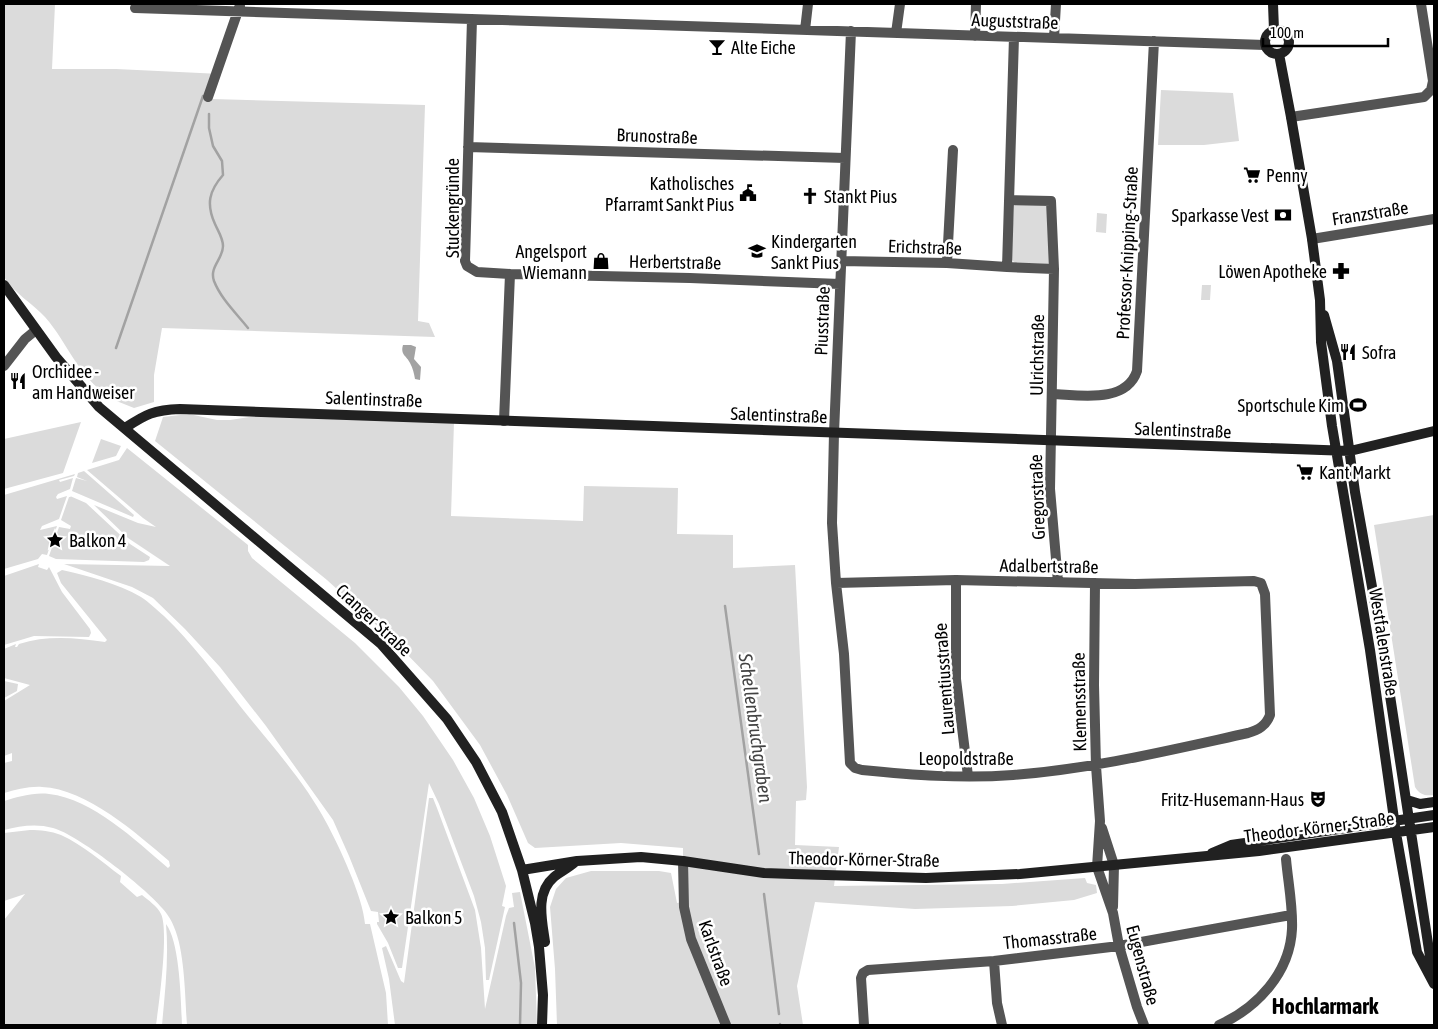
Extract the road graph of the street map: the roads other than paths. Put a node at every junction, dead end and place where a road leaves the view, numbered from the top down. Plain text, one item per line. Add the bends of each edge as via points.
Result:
1 (808, 4) edge
2 (900, 4) edge
3 (976, 4) edge
4 (1056, 4) edge
5 (1273, 4) edge
6 (1420, 4) edge
7 (239, 7) edge
8 (135, 8) dead end
9 (472, 19) junction
10 (805, 30) junction
11 (1274, 30) junction
12 (850, 31) junction
13 (896, 33) junction
14 (975, 36) junction
15 (1014, 37) junction
16 (1054, 38) junction
17 (1154, 40) junction
18 (1265, 45) junction
19 (1279, 54) junction
20 (208, 97) dead end
21 (1292, 117) junction
22 (468, 147) junction
23 (953, 150) dead end
24 (845, 158) junction
25 (1010, 200) junction
26 (1434, 219) edge
27 (1312, 239) junction
28 (841, 261) junction
29 (947, 263) junction
30 (1007, 267) junction
31 (1054, 269) junction
32 (510, 274) junction
33 (840, 284) junction
34 (4, 285) edge
35 (1320, 300) junction
36 (36, 330) junction
37 (4, 366) edge
38 (1052, 394) junction
39 (504, 421) junction
40 (124, 428) junction
41 (1434, 431) edge
42 (834, 433) junction
43 (1051, 442) junction
44 (1336, 451) junction
45 (1350, 451) junction
46 (956, 580) junction
47 (1058, 582) junction
48 (836, 583) junction
49 (1095, 583) junction
50 (1261, 583) joint
51 (1096, 766) junction
52 (968, 776) junction
53 (1407, 800) junction
54 (1434, 802) edge
55 (1434, 815) edge
56 (1410, 818) junction
57 (1100, 821) junction
58 (1394, 821) junction
59 (1434, 827) edge
60 (1412, 831) junction
61 (1396, 833) junction
62 (1207, 855) junction
63 (1286, 860) dead end
64 (683, 861) junction
65 (577, 862) junction
66 (1114, 865) junction
67 (1097, 867) junction
68 (522, 870) junction
69 (1113, 913) junction
70 (1291, 915) junction
71 (1120, 946) junction
72 (994, 960) junction
73 (1434, 983) edge
74 (544, 1025) edge
75 (726, 1025) edge
76 (864, 1025) edge
77 (1002, 1025) edge
78 (1144, 1025) edge
79 (1219, 1025) edge

1 - 10 street
2 - 13 street
3 - 14 street
4 - 16 street
5 - 11 main road
6 - 21 street via 1433,81 1428,94
7 - 8 street, Auguststraße
7 - 9 street, Auguststraße
7 - 20 street
9 - 10 street, Auguststraße
9 - 22 street, Stuckengründe
10 - 12 street, Auguststraße
11 - 18 main road via 1266,36
11 - 19 main road via 1285,33 1289,40 1286,50
12 - 13 street, Auguststraße
12 - 24 street, Piusstraße
13 - 14 street, Auguststraße
14 - 15 street, Auguststraße
15 - 16 street, Auguststraße
15 - 25 street
16 - 17 street, Auguststraße
17 - 18 street, Auguststraße
17 - 38 street, Professor-Knipping-Straße via 1135,378 1120,391 1095,395
18 - 19 main road via 1272,53
19 - 21 main road, Westfalenstraße
21 - 27 main road, Westfalenstraße
22 - 24 street, Brunostraße
22 - 32 street, Stuckengründe via 465,261 477,272
23 - 29 street
24 - 28 street, Piusstraße
25 - 30 street
25 - 31 street, Ulrichstraße via 1051,201
26 - 27 street, Franzstraße
27 - 35 main road, Westfalenstraße
28 - 29 street, Erichstraße
28 - 33 street, Piusstraße
29 - 30 street, Erichstraße
30 - 31 street
31 - 38 street, Ulrichstraße
32 - 33 street, Herbertstraße
32 - 39 street
33 - 42 street, Piusstraße
34 - 36 main road, Cranger Straße
35 - 44 main road, Westfalenstraße via 1321,342
35 - 45 main road, Westfalenstraße via 1336,361
36 - 37 street
36 - 40 main road, Cranger Straße via 81,387
38 - 43 street, Ulrichstraße
39 - 40 main road, Salentinstraße via 180,408 161,409
39 - 42 main road, Salentinstraße
40 - 68 main road, Cranger Straße via 381,644 447,719 476,762 502,812
41 - 45 main road, Salentinstraße
42 - 43 main road, Salentinstraße
42 - 48 street, Leopoldstraße via 832,523
43 - 44 main road, Salentinstraße
43 - 47 street, Gregorstraße via 1050,489
44 - 45 main road, Salentinstraße
44 - 58 main road, Westfalenstraße via 1370,650
45 - 53 main road, Westfalenstraße
46 - 47 street, Adalbertstraße
46 - 48 street, Adalbertstraße
46 - 52 street, Laurentiusstraße via 956,679
47 - 49 street, Adalbertstraße
48 - 52 street, Leopoldstraße via 850,763 862,770 937,777
49 - 50 street, Adalbertstraße
49 - 51 street, Klemensstraße
50 - 51 street, Leopoldstraße via 1265,594 1270,694 1268,722 1248,733
51 - 52 street, Leopoldstraße
51 - 57 street, Klemensstraße
53 - 54 main road, Theodor-Körner-Straße via 1420,804
53 - 56 main road, Westfalenstraße
55 - 56 main road, Theodor-Körner-Straße
56 - 58 main road, Theodor-Körner-Straße
56 - 60 main road, Westfalenstraße
57 - 66 street, Klemensstraße
57 - 67 street, Klemensstraße
58 - 61 main road, Westfalenstraße
58 - 62 main road, Theodor-Körner-Straße via 1231,844
59 - 60 main road, Theodor-Körner-Straße
60 - 61 main road, Theodor-Körner-Straße
60 - 73 main road, Westfalenstraße
61 - 62 main road, Theodor-Körner-Straße
61 - 73 main road, Westfalenstraße via 1417,952
62 - 66 main road, Theodor-Körner-Straße
63 - 70 street
64 - 65 main road, Theodor-Körner-Straße via 641,857
64 - 67 main road, Theodor-Körner-Straße via 764,873 917,878
64 - 75 street, Karlstraße via 684,907 690,939
65 - 68 main road, Theodor-Körner-Straße
65 - 74 main road, Cranger Straße via 554,877 540,902 548,982 549,1017
66 - 67 main road, Theodor-Körner-Straße
66 - 69 street, Eugenstraße
67 - 69 street, Eugenstraße
68 - 74 main road, Cranger Straße via 539,947
69 - 71 street, Eugenstraße
70 - 71 street, Thomasstraße
70 - 79 street via 1288,951 1274,980 1253,1005
71 - 72 street, Thomasstraße
71 - 78 street, Eugenstraße
72 - 76 street, Thomasstraße via 868,970 861,978
72 - 77 street

